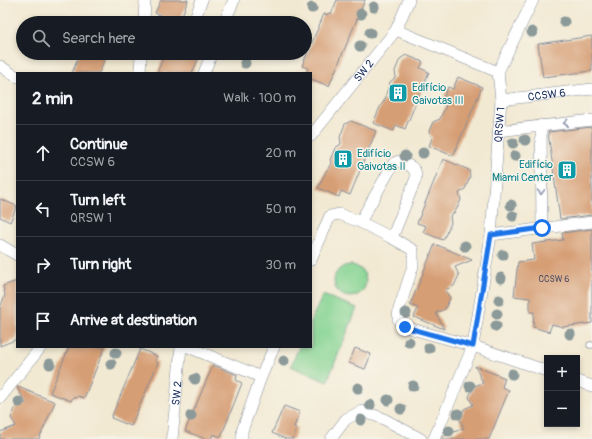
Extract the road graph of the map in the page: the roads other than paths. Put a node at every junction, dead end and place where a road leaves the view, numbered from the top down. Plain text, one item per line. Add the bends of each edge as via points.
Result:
1 (145, 0) edge
2 (202, 0) edge
3 (234, 0) edge
4 (409, 0) edge
5 (533, 0) edge
6 (144, 16) edge
7 (196, 16) edge
8 (227, 16) edge
9 (396, 30) junction
10 (141, 60) edge
11 (209, 60) edge
12 (0, 66) edge
13 (140, 72) edge
14 (204, 72) edge
15 (498, 72) junction
16 (16, 77) edge
17 (592, 89) edge
18 (501, 100) junction
19 (592, 120) edge
20 (541, 125) junction
21 (498, 131) junction
22 (312, 135) edge
23 (360, 222) junction
24 (592, 222) edge
25 (542, 228) junction
26 (491, 235) junction
27 (392, 238) junction
28 (0, 245) edge
29 (16, 254) edge
30 (312, 258) edge
31 (473, 346) junction
32 (40, 348) edge
33 (180, 348) edge
34 (190, 348) edge
35 (274, 348) edge
36 (544, 370) edge
37 (261, 377) junction
38 (580, 382) edge
39 (592, 386) edge
40 (0, 398) edge
41 (172, 439) edge
42 (242, 439) edge
43 (331, 439) edge
44 (421, 439) edge
45 (434, 439) edge

1 - 6 street
2 - 7 street
3 - 8 street
4 - 9 street, SW 2
5 - 15 street
9 - 15 street
9 - 22 street, SW 2
10 - 13 street
11 - 14 street
12 - 16 street
15 - 18 street, QRSW 1
17 - 18 street, CCSW 6
18 - 21 street, QRSW 1
19 -> 20 street
20 - 21 street
20 -> 25 street
21 - 26 street, QRSW 1
23 - 27 street
23 - 27 street via 394,163 399,161 414,168 416,178
23 - 30 street via 339,214 330,216
24 - 25 street
25 - 26 street
26 - 31 street, QRSW 1
27 - 31 street via 412,250 413,266 399,309 398,319 401,324
28 - 29 street
31 - 36 street
31 - 45 street, QRSW 1
32 - 40 street
33 - 41 street, SW 2
34 - 37 street
35 - 37 street
37 - 42 street via 242,431
38 - 39 street
43 - 44 street via 346,419 362,411 382,418

